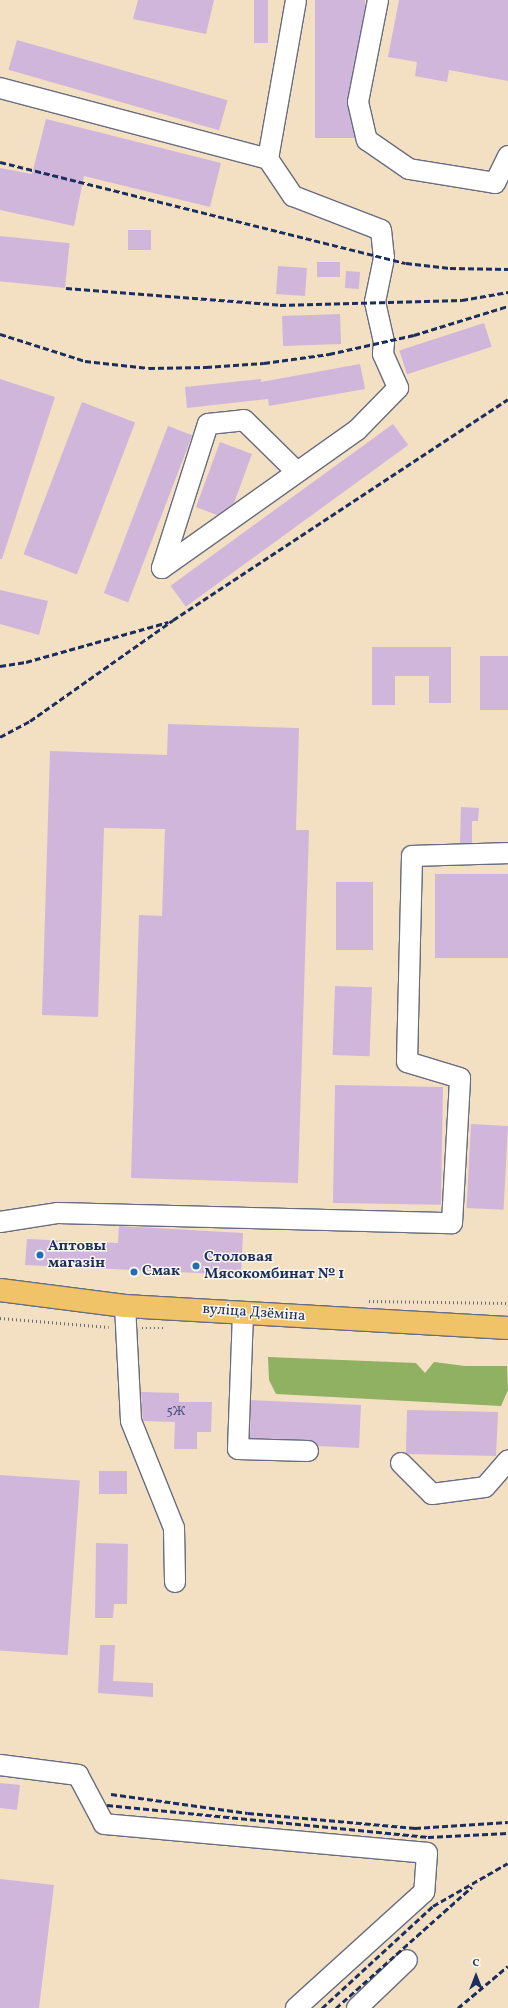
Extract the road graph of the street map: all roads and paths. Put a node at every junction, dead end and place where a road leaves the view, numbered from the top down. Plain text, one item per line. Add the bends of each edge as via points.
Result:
1 (296, 0) edge
2 (378, 0) edge
3 (0, 88) edge
4 (508, 156) edge
5 (268, 159) junction
6 (297, 472) junction
7 (508, 853) edge
8 (0, 1222) edge
9 (0, 1290) edge
10 (417, 1301) dead end
11 (508, 1303) edge
12 (125, 1306) junction
13 (242, 1313) junction
14 (0, 1318) edge
15 (125, 1328) junction
16 (166, 1328) dead end
17 (508, 1328) edge
18 (308, 1451) dead end
19 (508, 1461) edge
20 (401, 1463) dead end
21 (175, 1582) dead end
22 (0, 1765) edge
23 (406, 1960) dead end
24 (296, 2008) edge
25 (357, 2008) edge

1 - 5 lane
2 - 4 lane via 358,102 366,140 409,169 495,183
3 - 5 lane
5 - 6 lane via 293,196 381,230 384,258 375,302 384,342 383,354 398,388 357,430
6 - 6 lane via 252,504 162,568 208,424 244,420
7 - 8 lane via 412,856 407,1062 460,1078 452,1223 58,1213
9 - 12 main road, вуліца Дзёміна
10 - 11 path
12 - 13 main road, вуліца Дзёміна
12 - 15 lane
13 - 17 main road, вуліца Дзёміна
13 - 18 lane via 238,1449
14 - 15 path
15 - 16 path
15 - 21 lane via 131,1421 174,1528
19 - 20 lane via 485,1487 432,1494
22 - 24 lane via 78,1775 104,1824 426,1853 424,1892
23 - 25 lane

